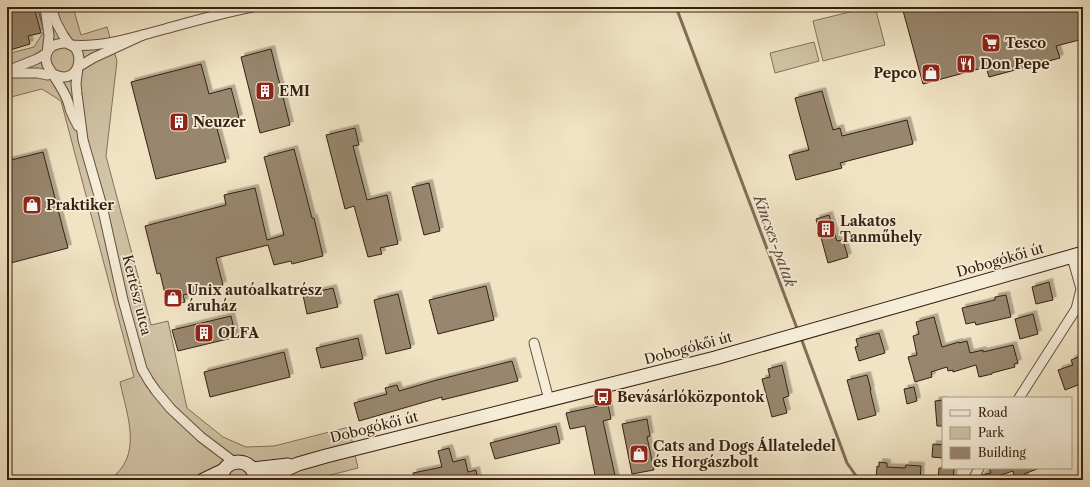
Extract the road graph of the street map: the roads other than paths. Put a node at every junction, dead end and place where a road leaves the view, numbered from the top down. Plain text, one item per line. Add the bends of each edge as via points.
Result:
1 (45, 7) edge
2 (51, 7) edge
3 (252, 7) edge
4 (143, 35) junction
5 (70, 45) junction
6 (47, 53) junction
7 (78, 67) junction
8 (7, 72) edge
9 (53, 74) junction
10 (83, 140) junction
11 (1077, 255) edge
12 (1082, 289) edge
13 (534, 343) dead end
14 (1020, 397) edge
15 (549, 400) junction
16 (298, 464) junction
17 (978, 469) edge
18 (226, 470) edge
19 (254, 474) edge
20 (203, 480) edge
21 (263, 480) edge
22 (973, 480) edge

1 - 6 street via 49,36
2 - 5 street via 56,22
3 - 4 street
4 - 5 street via 86,46
4 - 7 street
5 - 6 street via 55,44
5 - 7 street via 79,56
6 - 8 street
6 - 9 street via 46,64
7 - 9 street via 64,77
7 - 10 street, Kertész utca via 76,84
8 - 9 street
9 - 10 street, Kertész utca via 67,98
10 - 18 street, Kertész utca via 142,369 156,391 201,437
11 - 12 street
11 - 15 main road, Dobogókői út via 715,358
12 - 14 street via 1071,319
13 - 15 street
15 - 16 main road, Dobogókői út
16 - 19 main road, Dobogókői út
16 - 21 main road, Dobogókői út
17 - 22 street
18 - 19 main road via 244,463
18 - 20 main road

